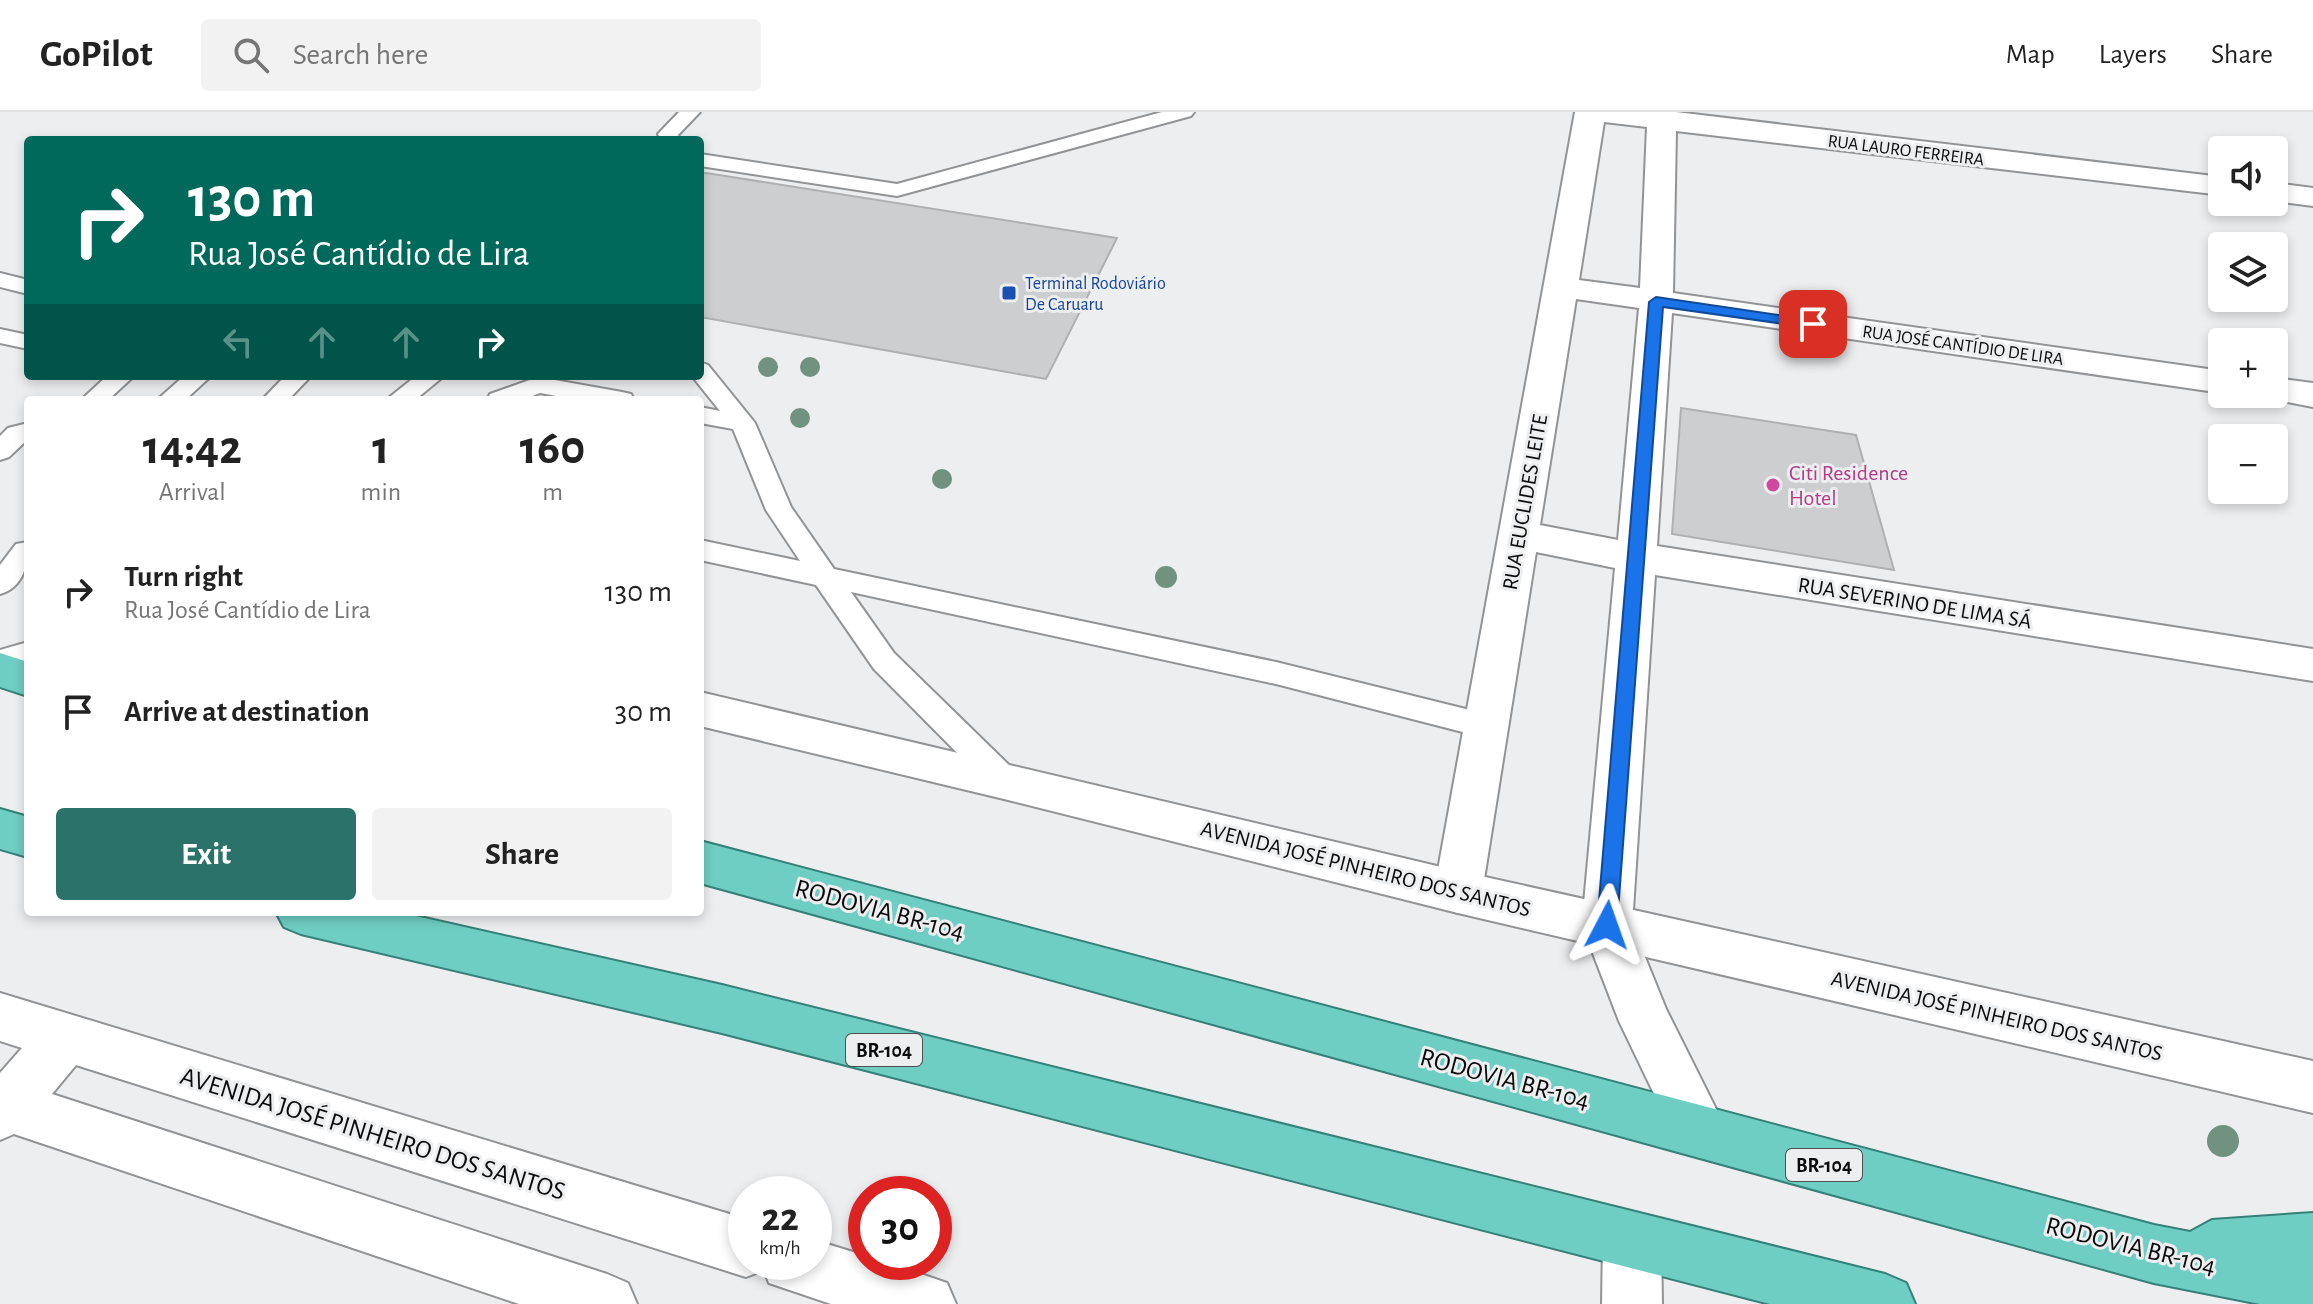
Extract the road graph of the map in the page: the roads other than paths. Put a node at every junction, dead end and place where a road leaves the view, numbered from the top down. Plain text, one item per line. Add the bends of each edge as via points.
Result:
1 (690, 112) edge
2 (1184, 112) edge
3 (1590, 112) edge
4 (1770, 112) edge
5 (1662, 117) edge
6 (1874, 135) junction
7 (669, 136) edge
8 (704, 161) edge
9 (2208, 163) edge
10 (2288, 171) edge
11 (2313, 174) edge
12 (2208, 184) edge
13 (2288, 194) edge
14 (2313, 197) edge
15 (0, 280) edge
16 (24, 286) edge
17 (1561, 287) junction
18 (1656, 302) junction
19 (0, 336) edge
20 (24, 341) edge
21 (704, 375) edge
22 (117, 380) edge
23 (194, 380) edge
24 (295, 380) edge
25 (426, 380) edge
26 (2208, 380) edge
27 (2288, 391) edge
28 (2313, 395) edge
29 (98, 396) edge
30 (174, 396) edge
31 (278, 396) edge
32 (404, 396) edge
33 (509, 396) edge
34 (600, 396) edge
35 (704, 416) edge
36 (743, 423) junction
37 (24, 432) edge
38 (0, 451) edge
39 (1518, 535) junction
40 (18, 549) edge
41 (704, 551) edge
42 (1634, 557) junction
43 (827, 579) junction
44 (0, 584) edge
45 (24, 659) edge
46 (2313, 665) edge
47 (0, 668) edge
48 (24, 677) edge
49 (704, 710) edge
50 (1486, 726) junction
51 (1004, 780) junction
52 (0, 829) edge
53 (24, 836) edge
54 (704, 863) edge
55 (1458, 892) junction
56 (318, 916) edge
57 (1607, 925) junction
58 (0, 1017) edge
59 (66, 1038) junction
60 (2313, 1087) edge
61 (2, 1107) edge
62 (1700, 1131) junction
63 (728, 1242) edge
64 (1632, 1242) junction
65 (2313, 1242) edge
66 (2154, 1254) junction
67 (832, 1275) edge
68 (2313, 1285) edge
69 (607, 1304) edge
70 (926, 1304) edge
71 (1632, 1304) edge
72 (1885, 1304) edge

1 - 7 lane
2 - 8 lane via 897,190
3 - 5 street, RUA LAURO FERREIRA
3 - 17 street, RUA EUCLIDES LEITE
4 - 6 street, RUA LAURO FERREIRA
5 - 6 street, RUA LAURO FERREIRA
5 - 18 street
6 - 9 street, RUA LAURO FERREIRA
6 - 12 street, RUA LAURO FERREIRA
10 - 11 street
13 - 14 street
15 - 16 lane
17 - 18 street, RUA JOSÉ CANTÍDIO DE LIRA
17 - 39 street, RUA EUCLIDES LEITE
18 - 26 street, RUA JOSÉ CANTÍDIO DE LIRA
18 - 42 street
19 - 20 lane
21 - 36 lane
22 - 29 lane
23 - 30 lane
24 - 31 lane
25 - 32 lane
27 - 28 street
33 - 34 lane via 538,385
35 - 36 lane
36 - 43 lane via 779,510
37 - 38 lane
39 - 42 street, RUA SEVERINO DE LIMA SÁ
39 - 50 street, RUA EUCLIDES LEITE
40 - 44 lane
41 - 43 lane
42 - 46 street, RUA SEVERINO DE LIMA SÁ
42 - 57 street
43 - 50 lane via 1276,673
43 - 51 lane via 884,661
45 - 47 street
47 - 48 highway
49 - 51 street, AVENIDA JOSÉ PINHEIRO DOS SANTOS
50 - 55 street, RUA EUCLIDES LEITE
51 - 55 street, AVENIDA JOSÉ PINHEIRO DOS SANTOS
52 - 53 highway
54 - 62 highway, RODOVIA BR-104 / BR-104
55 - 57 street, AVENIDA JOSÉ PINHEIRO DOS SANTOS
56 - 64 highway, BR-104 via 734,1012
57 - 60 street, AVENIDA JOSÉ PINHEIRO DOS SANTOS
57 - 62 street via 1645,1021
58 - 59 street, AVENIDA JOSÉ PINHEIRO DOS SANTOS
59 - 61 street
59 - 63 street, AVENIDA JOSÉ PINHEIRO DOS SANTOS
61 - 69 street
62 - 66 highway, RODOVIA BR-104 / BR-104
64 - 71 street
64 - 72 highway, BR-104
65 - 66 highway
66 - 68 highway, RODOVIA BR-104 / BR-104
67 - 70 street

